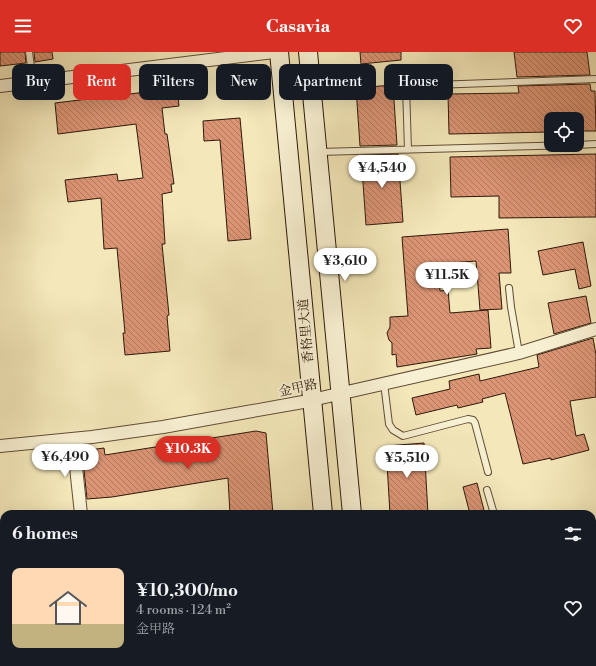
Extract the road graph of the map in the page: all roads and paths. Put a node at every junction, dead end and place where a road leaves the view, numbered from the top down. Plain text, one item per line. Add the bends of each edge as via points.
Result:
1 (29, 52) edge
2 (274, 52) edge
3 (279, 52) edge
4 (308, 52) edge
5 (31, 64) edge
6 (65, 78) edge
7 (596, 80) edge
8 (12, 85) edge
9 (0, 86) edge
10 (596, 144) edge
11 (584, 145) edge
12 (544, 146) edge
13 (408, 150) junction
14 (317, 152) junction
15 (509, 288) dead end
16 (596, 328) edge
17 (520, 353) junction
18 (384, 383) junction
19 (340, 393) junction
20 (312, 400) junction
21 (73, 439) junction
22 (0, 446) edge
23 (488, 472) dead end
24 (487, 490) dead end
25 (81, 510) edge
26 (323, 510) edge
27 (352, 510) edge
28 (493, 510) edge

1 - 5 lane
2 - 6 street
3 - 20 main road, 香格里大道
4 - 14 main road
7 - 13 lane via 406,86
8 - 9 street
10 - 11 lane
12 - 13 lane
13 - 14 lane
14 - 19 main road
15 - 17 lane
16 - 17 street, 金甲路
17 - 18 street, 金甲路
18 - 19 street, 金甲路
18 - 23 lane via 389,424 393,430 403,436 468,419 473,420
19 - 20 street, 金甲路
19 - 27 main road
20 - 21 street, 金甲路 via 163,427
20 - 26 main road, 香格里大道
21 - 22 street, 金甲路
21 - 25 street
24 - 28 lane

